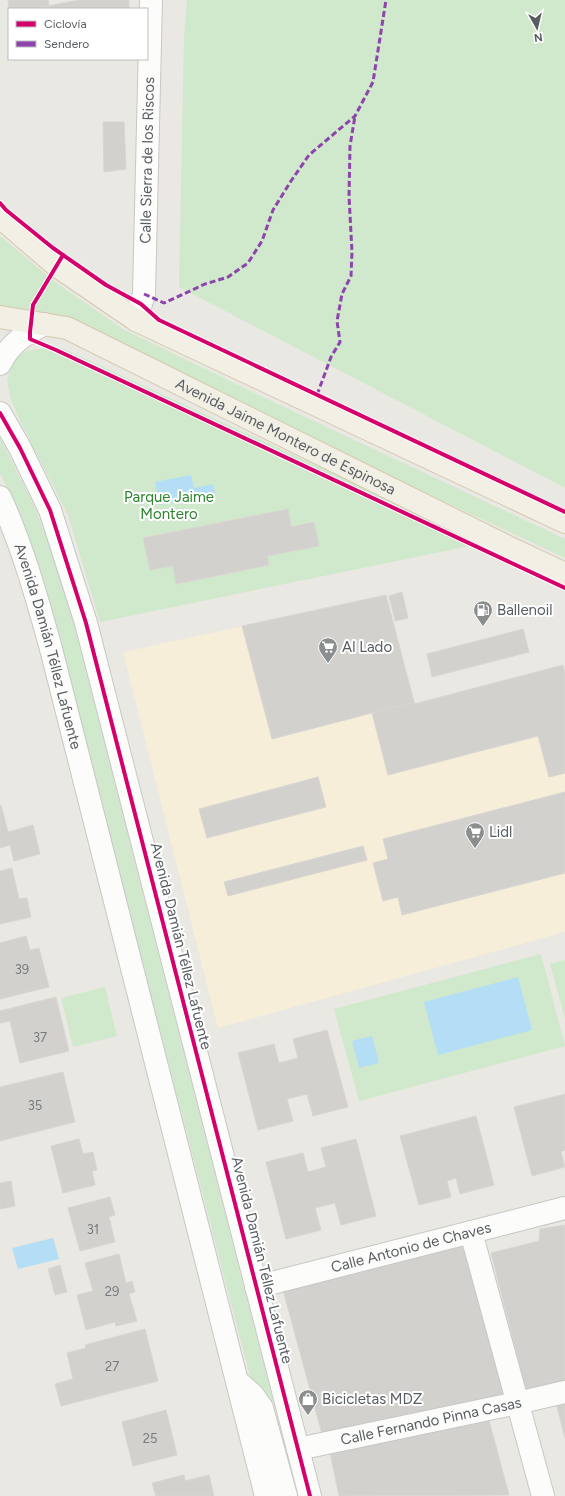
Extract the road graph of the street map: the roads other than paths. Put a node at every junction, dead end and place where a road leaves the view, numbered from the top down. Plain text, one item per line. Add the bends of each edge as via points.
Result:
1 (151, 0) edge
2 (0, 217) edge
3 (0, 317) edge
4 (136, 320) junction
5 (44, 324) junction
6 (0, 364) edge
7 (0, 413) edge
8 (0, 497) edge
9 (565, 522) edge
10 (565, 574) edge
11 (565, 1208) edge
12 (471, 1232) junction
13 (256, 1287) junction
14 (237, 1381) junction
15 (565, 1392) edge
16 (518, 1403) junction
17 (298, 1449) junction
18 (266, 1496) edge
19 (286, 1496) edge
20 (310, 1496) edge
21 (543, 1496) edge

1 - 4 street, Calle Sierra de los Riscos via 144,294
2 - 4 main road via 57,266
3 - 5 main road, Avenida Jaime Montero de Espinosa
4 - 9 main road
5 - 6 street via 12,344
5 - 10 main road, Avenida Jaime Montero de Espinosa via 67,328
7 - 13 street, Avenida Damián Téllez Lafuente via 50,510 86,623
8 - 14 street, Avenida Damián Téllez Lafuente via 25,559 50,645
11 - 12 street, Calle Antonio de Chaves
12 - 13 street, Calle Antonio de Chaves
12 - 16 street
13 - 17 street, Avenida Damián Téllez Lafuente
14 - 18 street, Avenida Damián Téllez Lafuente
14 - 19 street via 253,1395 262,1408
15 - 16 street, Calle Fernando Pinna Casas
16 - 17 street, Calle Fernando Pinna Casas
16 - 21 street
17 - 20 street, Avenida Damián Téllez Lafuente

